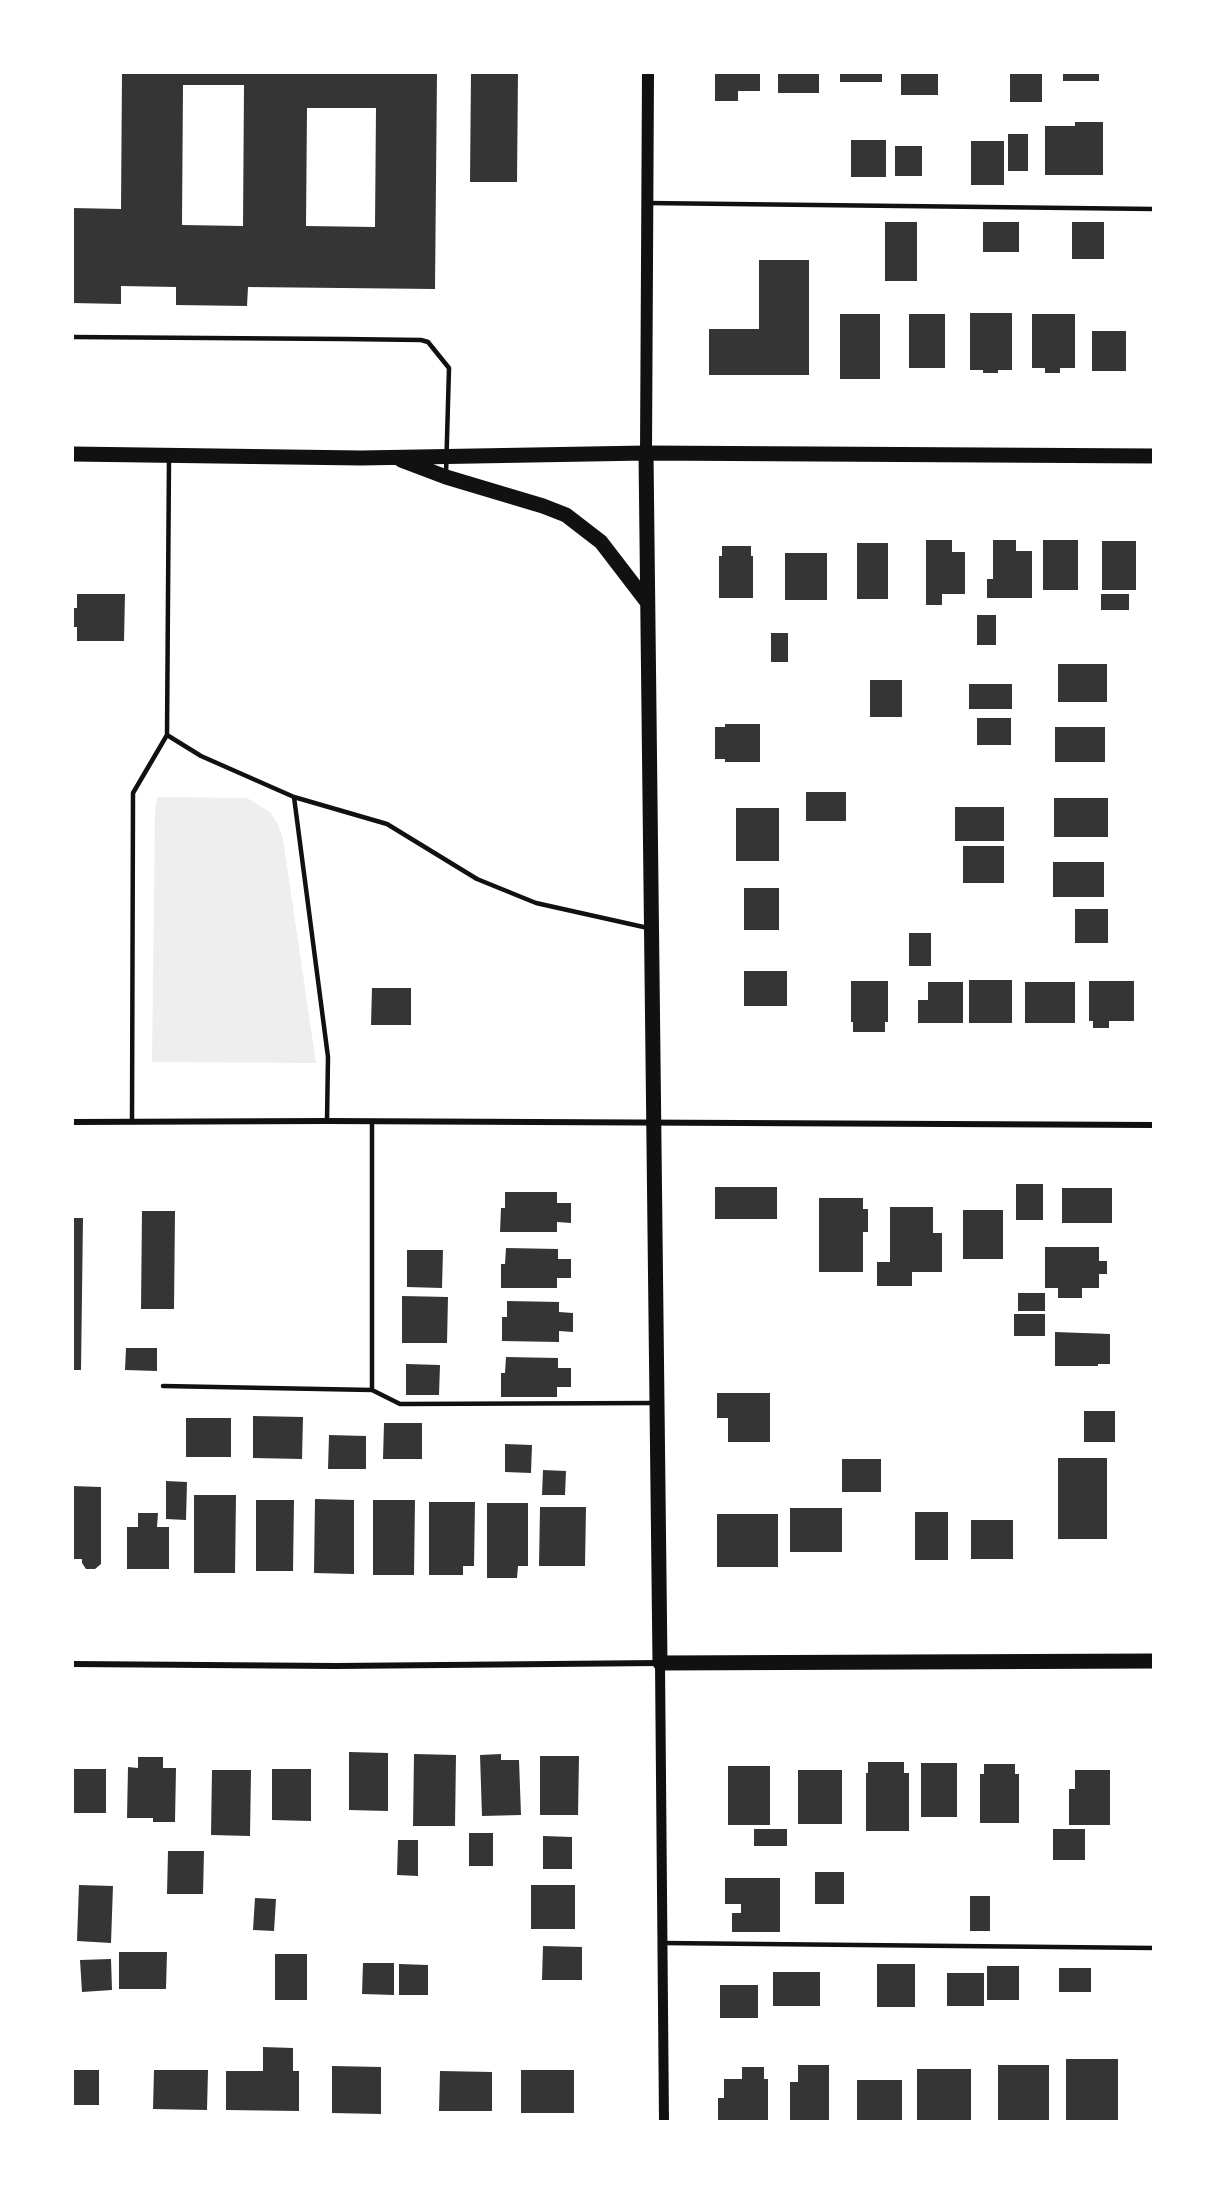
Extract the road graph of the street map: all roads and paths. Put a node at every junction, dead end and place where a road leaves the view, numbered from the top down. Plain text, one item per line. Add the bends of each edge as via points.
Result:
1 (648, 72) edge
2 (647, 203) junction
3 (1154, 209) edge
4 (72, 337) edge
5 (646, 453) junction
6 (72, 454) edge
7 (169, 455) junction
8 (448, 456) junction
9 (1154, 456) edge
10 (395, 457) junction
11 (446, 477) junction
12 (647, 602) junction
13 (167, 735) junction
14 (294, 797) junction
15 (652, 929) junction
16 (327, 1121) junction
17 (372, 1121) junction
18 (72, 1122) edge
19 (132, 1122) junction
20 (655, 1123) junction
21 (1154, 1125) edge
22 (163, 1386) dead end
23 (372, 1390) junction
24 (658, 1403) junction
25 (1154, 1661) edge
26 (660, 1663) junction
27 (72, 1664) edge
28 (663, 1943) junction
29 (1154, 1948) edge
30 (664, 2122) edge

1 - 2 main road
2 - 3 lane
2 - 5 main road
4 - 8 lane via 428,342 448,368
5 - 8 main road
5 - 9 main road
5 - 12 main road
6 - 7 main road
7 - 10 main road
7 - 13 lane
8 - 10 main road
8 - 11 lane
10 - 11 main road
11 - 12 main road via 566,515 601,542
12 - 15 main road
13 - 14 lane via 201,756
13 - 19 lane via 133,793
14 - 15 lane via 387,824 477,879 536,903
14 - 16 lane via 328,1057
15 - 20 main road
16 - 17 street
16 - 19 street
17 - 20 street
17 - 23 lane
18 - 19 street
20 - 21 street
20 - 24 main road
22 - 23 lane
23 - 24 lane via 400,1404
24 - 26 main road
25 - 26 main road
26 - 27 street
26 - 28 street
28 - 29 lane
28 - 30 street

